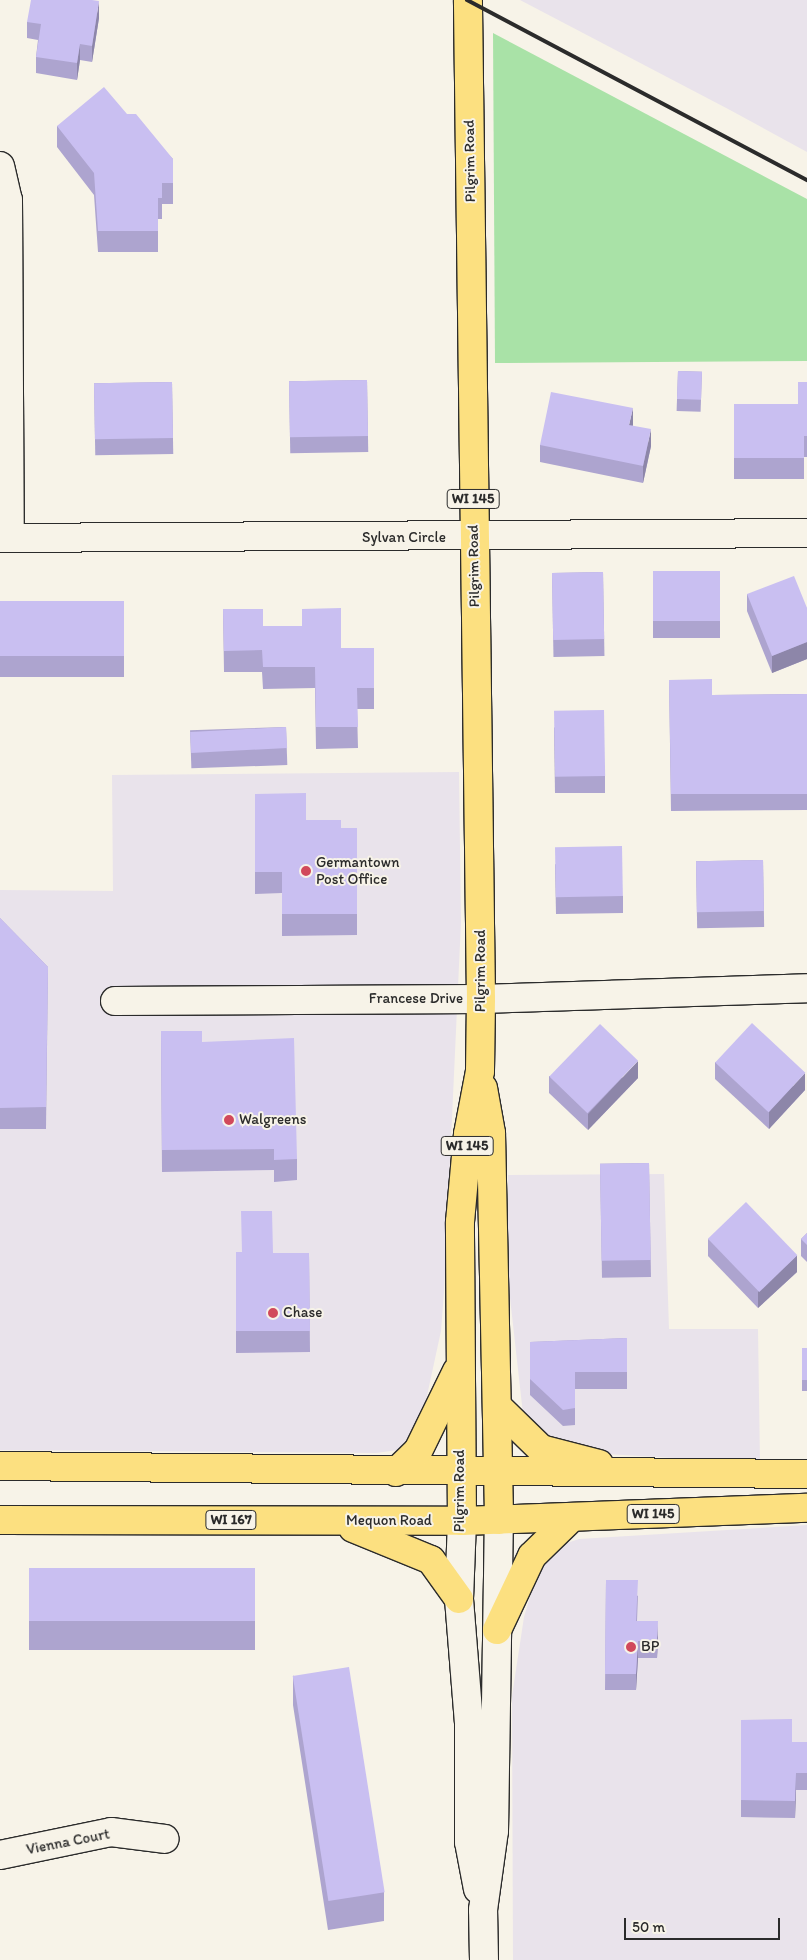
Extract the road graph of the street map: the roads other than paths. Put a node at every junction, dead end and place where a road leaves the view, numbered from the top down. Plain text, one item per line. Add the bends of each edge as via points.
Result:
1 (468, 0) edge
2 (0, 166) edge
3 (807, 533) edge
4 (5, 538) edge
5 (474, 538) junction
6 (807, 988) edge
7 (481, 999) junction
8 (115, 1001) dead end
9 (480, 1071) junction
10 (460, 1290) junction
11 (495, 1290) junction
12 (460, 1362) junction
13 (498, 1406) junction
14 (0, 1466) edge
15 (396, 1472) junction
16 (461, 1474) junction
17 (499, 1474) junction
18 (636, 1474) junction
19 (807, 1474) edge
20 (807, 1508) edge
21 (572, 1517) junction
22 (0, 1520) edge
23 (499, 1520) junction
24 (330, 1521) junction
25 (462, 1521) junction
26 (458, 1599) junction
27 (497, 1630) junction
28 (165, 1839) dead end
29 (0, 1855) edge
30 (483, 1910) junction
31 (484, 1960) edge

1 - 5 main road, Pilgrim Road / WI 145
2 - 4 street via 8,200
3 - 5 street, Sylvan Circle
4 - 5 street, Sylvan Circle
5 - 7 main road, Pilgrim Road / WI 145
6 - 7 street, Francese Drive
7 - 8 street, Francese Drive
7 - 9 main road, Pilgrim Road / WI 145
9 - 10 main road, Pilgrim Road / WI 145 via 468,1134 460,1222
9 - 11 main road, Pilgrim Road / WI 145 via 491,1132
10 - 11 main road
10 - 12 main road, Pilgrim Road / WI 145
11 - 13 main road, Pilgrim Road / WI 145
12 - 15 main road via 418,1452
12 - 16 main road, Pilgrim Road / WI 145
13 - 17 main road, Pilgrim Road
13 - 18 main road via 541,1449
14 - 15 main road
15 - 16 main road
16 - 17 main road
16 - 25 main road, Pilgrim Road / WI 145
17 - 18 main road
17 - 23 main road, Pilgrim Road
18 - 19 main road
20 - 21 main road, Mequon Road / WI 145
21 - 23 main road, Mequon Road / WI 145
21 - 27 main road via 532,1556
22 - 24 main road, Mequon Road / WI 167
23 - 25 main road, Mequon Road / WI 145
23 - 27 street, Pilgrim Road
24 - 25 main road, Mequon Road / WI 167
24 - 26 main road via 423,1555
25 - 26 street, Pilgrim Road
26 - 30 street, Pilgrim Road via 469,1722 469,1842
27 - 30 street, Pilgrim Road via 494,1831
28 - 29 street, Vienna Court via 111,1832
30 - 31 street, Pilgrim Road

